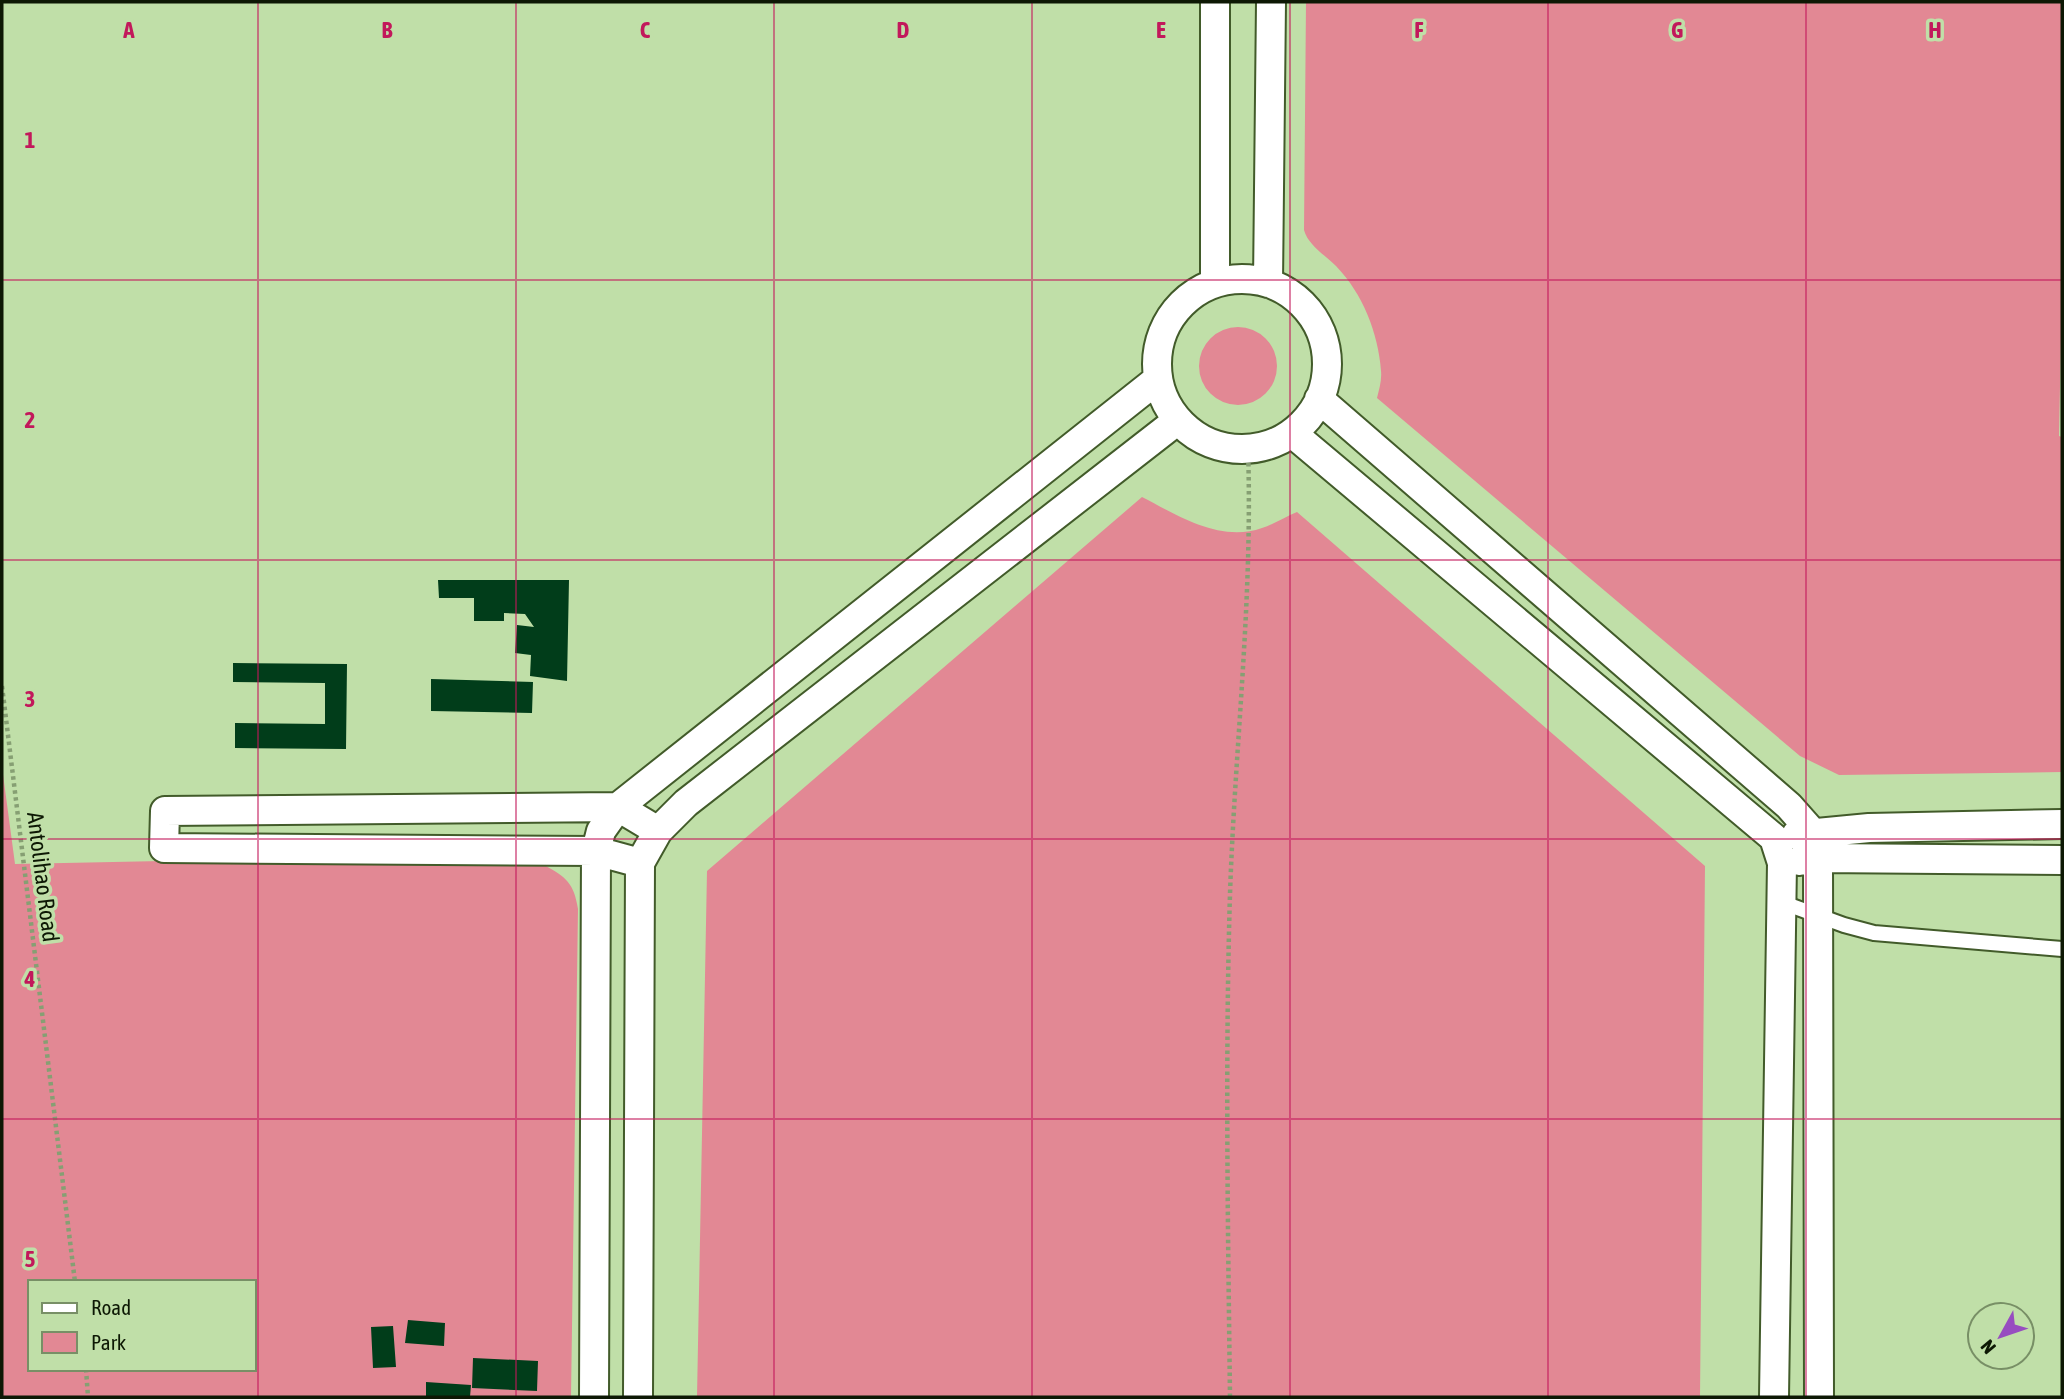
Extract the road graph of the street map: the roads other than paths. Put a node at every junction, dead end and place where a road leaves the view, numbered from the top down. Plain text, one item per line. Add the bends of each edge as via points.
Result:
1 (1215, 2) edge
2 (1271, 2) edge
3 (1215, 284) junction
4 (1268, 284) junction
5 (1158, 379) junction
6 (1319, 399) junction
7 (1178, 420) junction
8 (1292, 433) junction
9 (618, 807) junction
10 (2062, 824) edge
11 (658, 831) junction
12 (1815, 845) junction
13 (596, 851) junction
14 (1778, 851) junction
15 (2062, 860) edge
16 (640, 863) junction
17 (1781, 902) junction
18 (1817, 915) junction
19 (2062, 949) edge
20 (594, 1397) edge
21 (638, 1397) edge
22 (1774, 1397) edge
23 (1819, 1397) edge

1 - 3 street
2 - 4 street
3 - 4 street via 1242,280
3 - 5 street via 1185,300 1169,321 1159,344
4 - 6 street via 1299,302 1319,330 1326,365
5 - 7 street
5 - 9 street
6 - 8 street
6 - 12 street via 1779,797
7 - 8 street via 1210,443 1229,448 1264,446
7 - 11 street via 686,803
8 - 14 street
9 - 11 street
9 - 13 street via 601,831
9 - 13 street via 165,811 164,848
10 - 12 street via 1869,828
11 - 16 street
12 - 14 street
12 - 15 street
12 - 18 street
13 - 16 street
13 - 20 street
14 - 17 street
16 - 21 street
17 - 18 lane
17 - 22 street
18 - 19 lane via 1874,933
18 - 23 street

